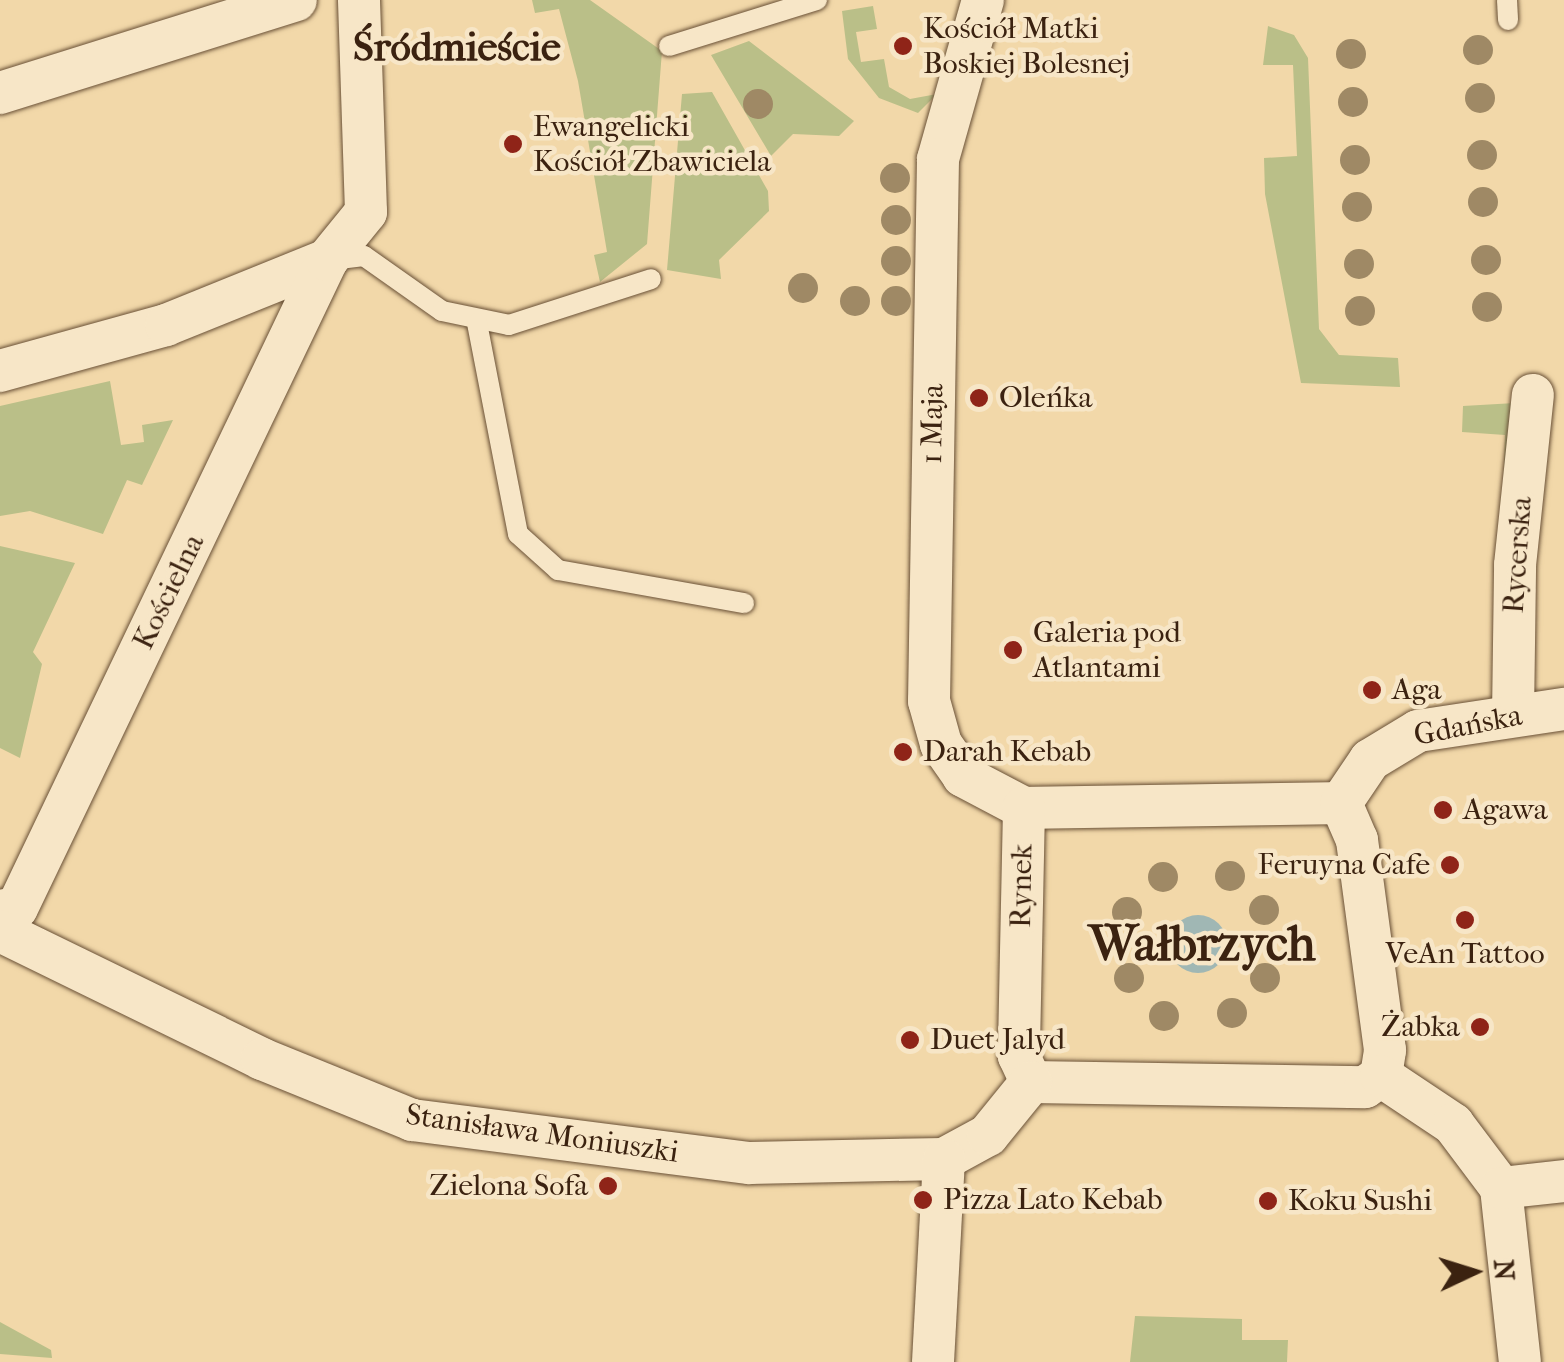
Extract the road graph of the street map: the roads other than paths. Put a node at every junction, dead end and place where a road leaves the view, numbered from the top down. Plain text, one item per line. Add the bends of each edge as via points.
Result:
1 (296, 0) edge
2 (358, 0) edge
3 (818, 0) edge
4 (982, 10) edge
5 (669, 46) dead end
6 (0, 93) edge
7 (328, 260) junction
8 (651, 279) dead end
9 (476, 322) junction
10 (0, 371) edge
11 (1533, 395) dead end
12 (744, 603) dead end
13 (1564, 709) edge
14 (1513, 715) junction
15 (1340, 803) junction
16 (1024, 808) junction
17 (0, 911) edge
18 (0, 931) edge
19 (1381, 1076) junction
20 (1031, 1082) junction
21 (944, 1159) junction
22 (1564, 1181) edge
23 (1501, 1188) junction
24 (933, 1362) edge
25 (1520, 1362) edge

1 - 6 street
2 - 7 street via 366,212
3 - 5 lane
4 - 16 street, 1 Maja via 938,159 929,702 964,776
7 - 9 lane via 364,256 442,311
7 - 10 street via 166,325
7 - 17 street, Kościelna via 17,908
8 - 9 lane via 509,324
9 - 12 lane via 518,534 558,570
11 - 14 street, Rycerska via 1514,565
13 - 14 street, Gdańska
14 - 15 street, Gdańska via 1391,744
15 - 16 street, Rynek
15 - 19 street via 1357,840
16 - 20 street, Rynek via 1019,1056
18 - 21 street, Stanisława Moniuszki via 262,1059 412,1120 772,1164
19 - 20 street via 1365,1087
19 - 23 street via 1454,1124
20 - 21 street, Stanisława Moniuszki via 988,1134
21 - 24 street
22 - 23 street
23 - 25 street

